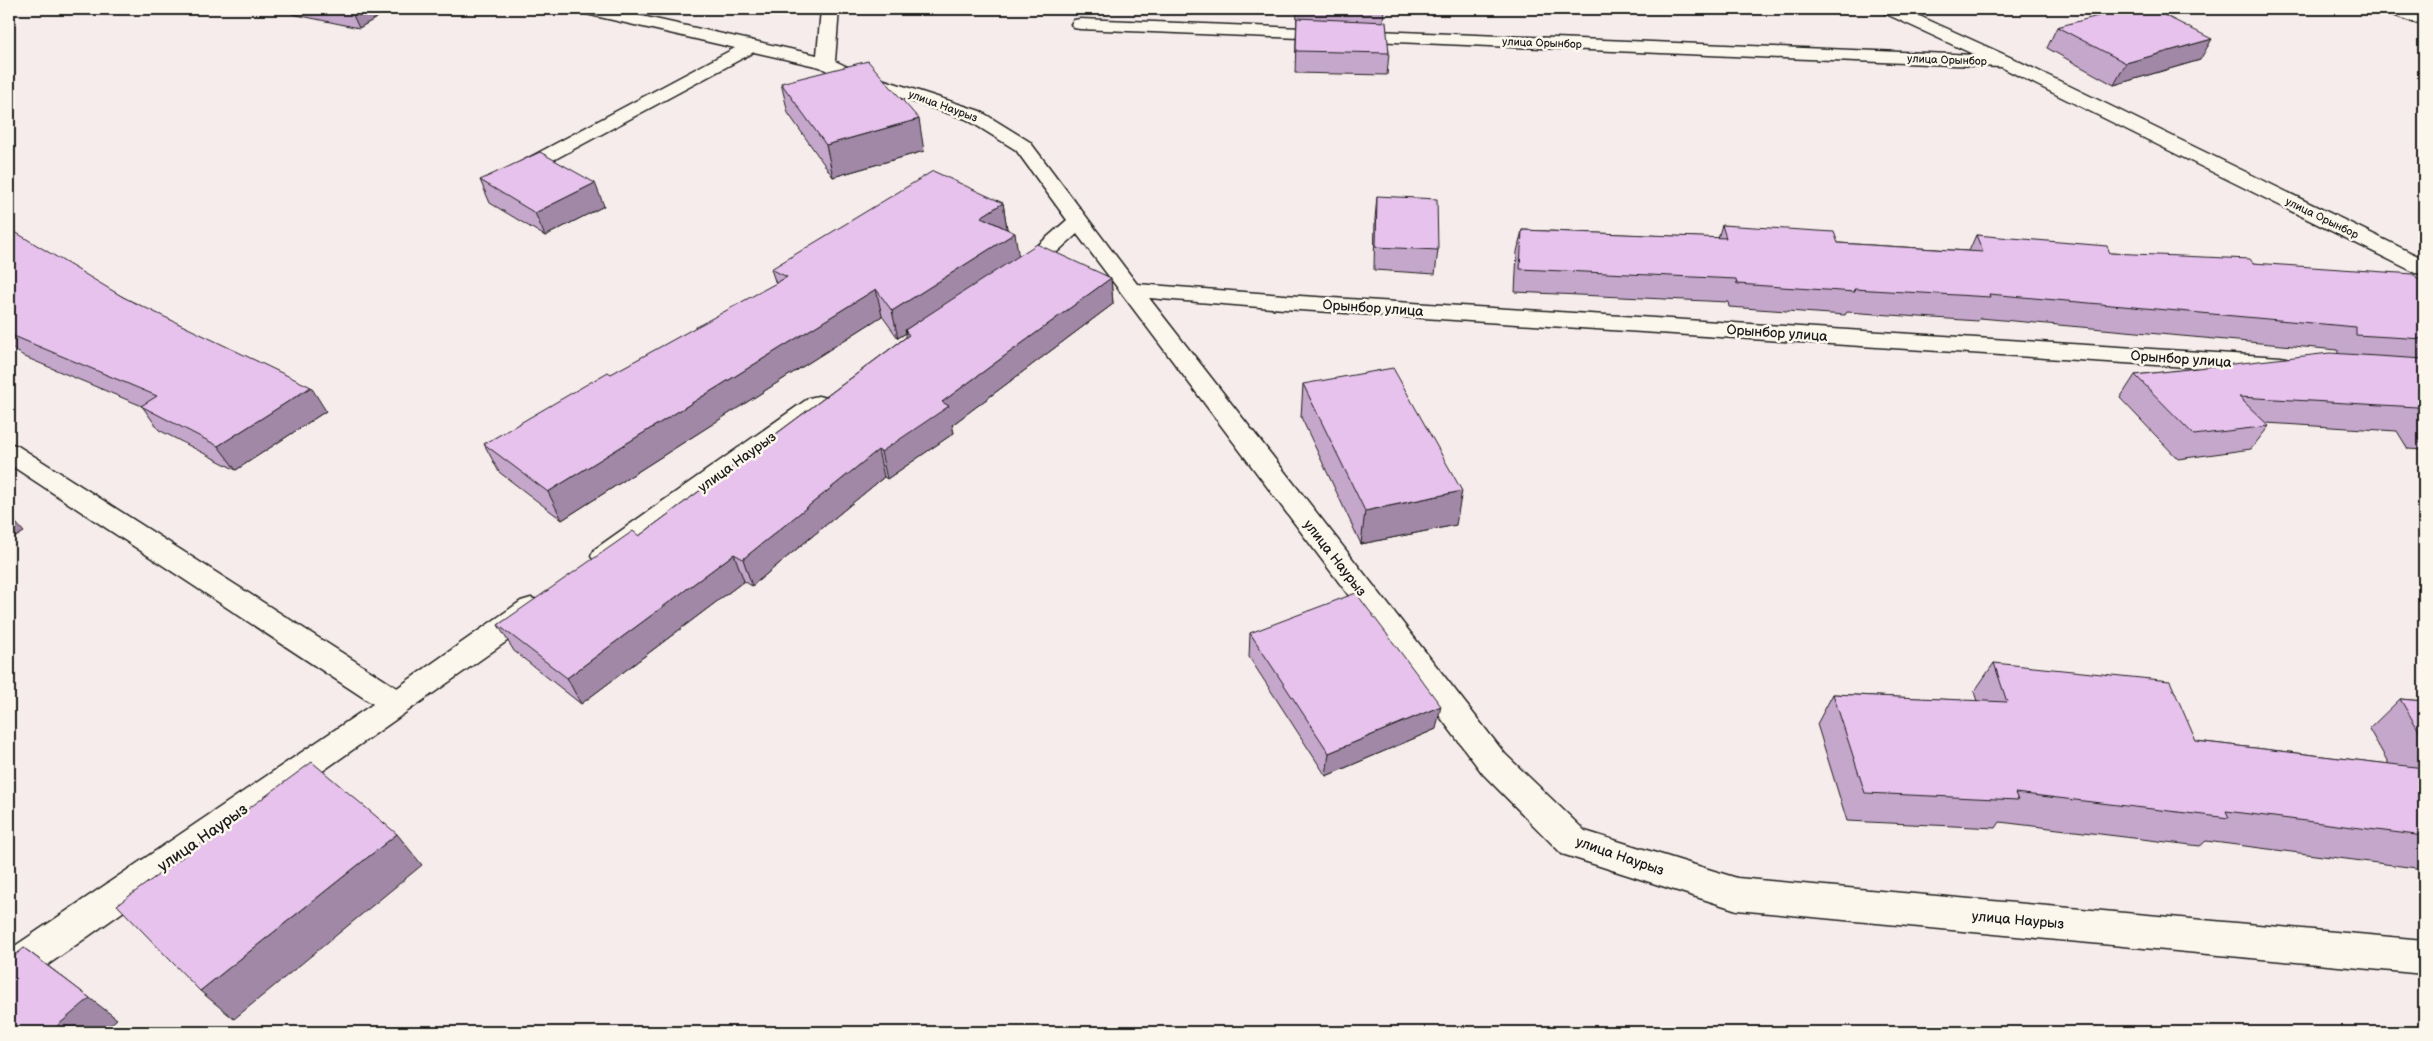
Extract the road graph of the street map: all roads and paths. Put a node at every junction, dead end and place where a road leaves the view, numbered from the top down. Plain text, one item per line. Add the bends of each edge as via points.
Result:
1 (588, 9) edge
2 (830, 9) edge
3 (1890, 9) edge
4 (2394, 9) edge
5 (2424, 21) edge
6 (1080, 24) dead end
7 (752, 46) junction
8 (2005, 62) junction
9 (826, 63) junction
10 (506, 178) edge
11 (1078, 222) junction
12 (2424, 268) edge
13 (997, 287) edge
14 (1130, 290) junction
15 (2305, 367) edge
16 (838, 390) edge
17 (9, 452) edge
18 (581, 573) edge
19 (549, 596) edge
20 (397, 704) junction
21 (2424, 957) edge
22 (9, 971) edge

1 - 7 street, улица Наурыз
2 - 9 street
3 - 8 street, улица Орынбор
4 - 5 street
6 - 8 street, улица Орынбор
7 - 9 street, улица Наурыз
7 - 10 street
8 - 12 street, улица Орынбор
9 - 11 street, улица Наурыз via 847,74 973,115 1023,146
11 - 13 street via 1022,271
11 - 14 street, улица Наурыз
14 - 15 street, Орынбор улица
14 - 21 street, улица Наурыз via 1494,764 1574,843 1736,894
16 - 18 street, улица Наурыз
17 - 20 street
19 - 20 street, улица Наурыз
20 - 22 street, улица Наурыз

